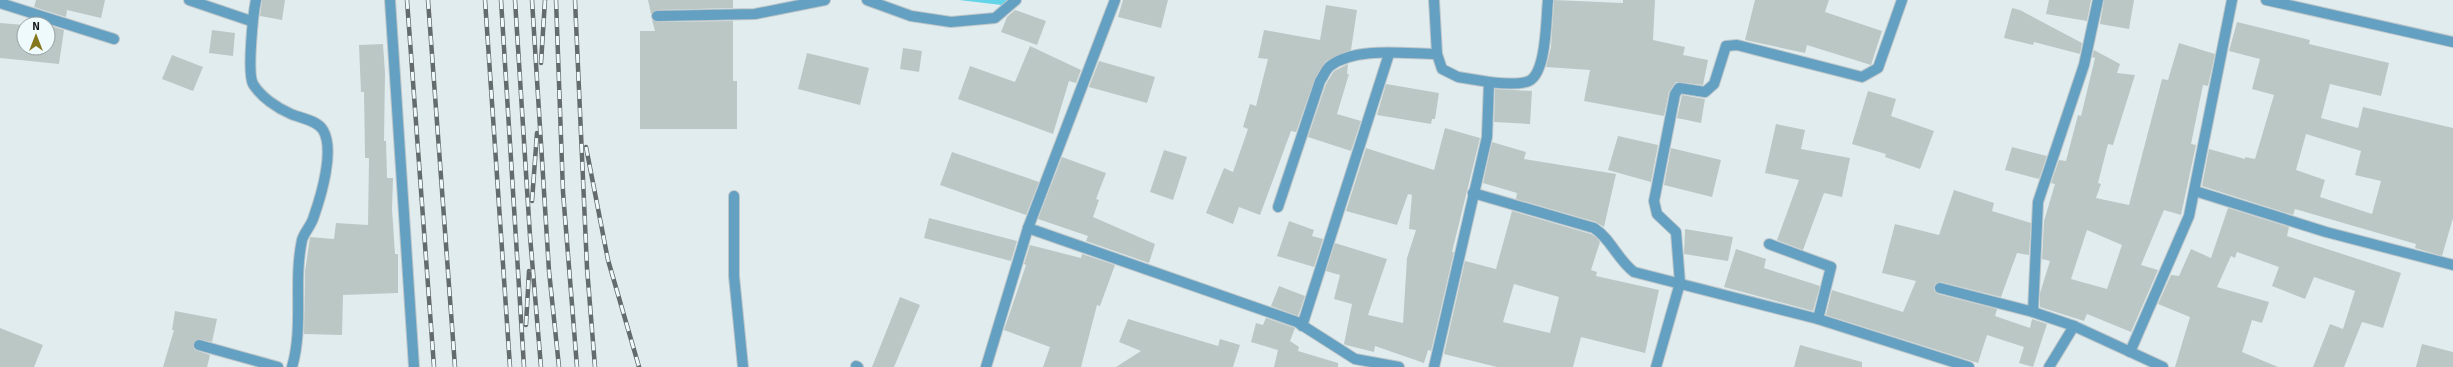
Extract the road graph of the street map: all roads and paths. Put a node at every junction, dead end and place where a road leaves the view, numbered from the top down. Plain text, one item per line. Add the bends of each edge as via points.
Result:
1 (189, 0) edge
2 (256, 0) edge
3 (390, 0) edge
4 (825, 0) edge
5 (867, 0) edge
6 (1016, 0) edge
7 (1115, 0) edge
8 (1434, 0) edge
9 (1548, 0) edge
10 (1902, 0) edge
11 (2098, 0) edge
12 (2232, 0) edge
13 (2266, 0) edge
14 (0, 3) edge
15 (657, 16) dead end
16 (251, 21) junction
17 (114, 39) dead end
18 (2453, 42) edge
19 (1389, 54) junction
20 (1437, 54) junction
21 (1489, 82) junction
22 (2195, 191) junction
23 (1473, 193) junction
24 (734, 196) dead end
25 (1278, 208) dead end
26 (1028, 228) junction
27 (1769, 244) dead end
28 (2453, 266) edge
29 (1680, 283) junction
30 (1940, 288) dead end
31 (2033, 312) junction
32 (1818, 319) junction
33 (1302, 326) junction
34 (2074, 326) junction
35 (199, 344) dead end
36 (2130, 352) junction
37 (1354, 363) edge
38 (278, 367) edge
39 (292, 367) edge
40 (414, 367) edge
41 (743, 367) edge
42 (986, 367) edge
43 (1399, 367) edge
44 (1434, 367) edge
45 (1656, 367) edge
46 (1969, 367) edge
47 (2049, 367) edge
48 (2163, 367) edge

1 - 16 street
2 - 16 street
3 - 40 street
4 - 15 street via 755,14
5 - 6 street via 910,16 951,22 995,18
7 - 26 street
8 - 20 street
9 - 21 street via 1543,61 1536,75 1527,82
10 - 29 street via 1878,68 1862,77 1737,46 1726,46 1714,84 1705,92 1679,88 1675,94 1654,201 1657,214 1676,232
11 - 31 street via 2084,65 2038,202
12 - 22 street
13 - 18 street
14 - 17 street
16 - 39 street via 252,83 264,97 290,114 313,122 323,130 328,148 322,188 314,218 303,238 298,263 299,307
19 - 20 street
19 - 25 street via 1360,53 1329,67 1320,82
19 - 33 street
20 - 21 street via 1442,69 1458,77
21 - 23 street via 1487,137
22 - 28 street via 2326,232
22 - 36 street via 2189,216
23 - 29 street via 1594,228 1605,235 1625,265 1634,272
23 - 44 street
24 - 41 street via 734,276
26 - 33 street
26 - 42 street
27 - 32 street via 1831,267
29 - 32 street
29 - 45 street
30 - 31 street
31 - 34 street
32 - 46 street
33 - 37 street
34 - 36 street
34 - 47 street
35 - 38 street
36 - 48 street
37 - 43 street

